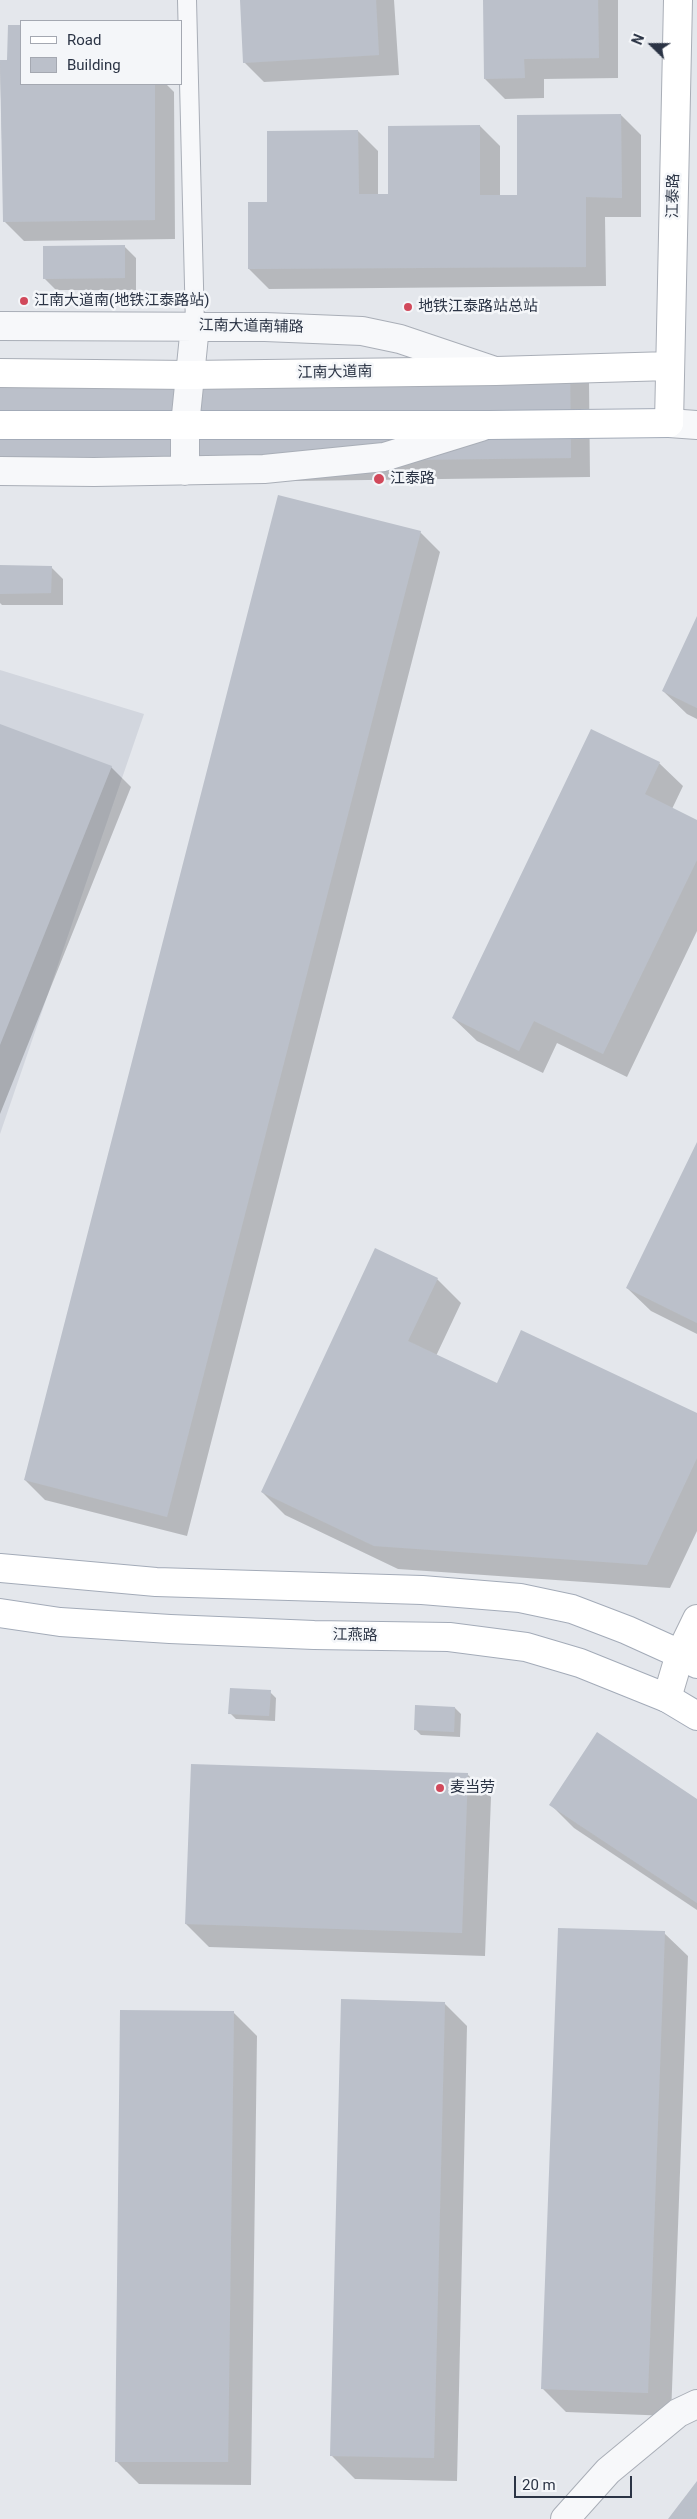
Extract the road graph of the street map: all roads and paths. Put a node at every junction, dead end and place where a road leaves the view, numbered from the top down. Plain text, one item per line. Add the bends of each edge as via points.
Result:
1 (188, 0) edge
2 (678, 0) edge
3 (0, 326) edge
4 (195, 326) junction
5 (670, 366) junction
6 (496, 371) junction
7 (0, 374) edge
8 (189, 375) junction
9 (669, 423) junction
10 (0, 425) edge
11 (185, 425) junction
12 (489, 425) junction
13 (697, 425) edge
14 (0, 471) edge
15 (185, 471) junction
16 (0, 1568) edge
17 (0, 1613) edge
18 (697, 1619) edge
19 (691, 1661) edge
20 (667, 1698) junction
21 (697, 1716) edge
22 (697, 2404) edge
23 (564, 2519) edge

1 - 4 lane
2 - 5 main road, 江泰路
3 - 4 street, 江南大道南辅路
4 - 6 street, 江南大道南辅路 via 362,331 400,339
4 - 8 street
5 - 6 main road, 江南大道南
5 - 9 main road, 江泰路
6 - 8 main road, 江南大道南
7 - 8 main road, 江南大道南
8 - 11 street
9 - 12 main road
9 - 13 street
10 - 11 main road
11 - 12 main road
11 - 15 street
12 - 15 street via 384,457 264,469
14 - 15 street
16 - 19 main road via 156,1582 412,1589 520,1598 572,1609
17 - 20 main road, 江燕路 via 60,1622 170,1629 314,1636 449,1637 535,1650 580,1663
18 - 19 main road
19 - 20 main road
20 - 21 main road, 江燕路
22 - 23 street via 678,2413 608,2471

